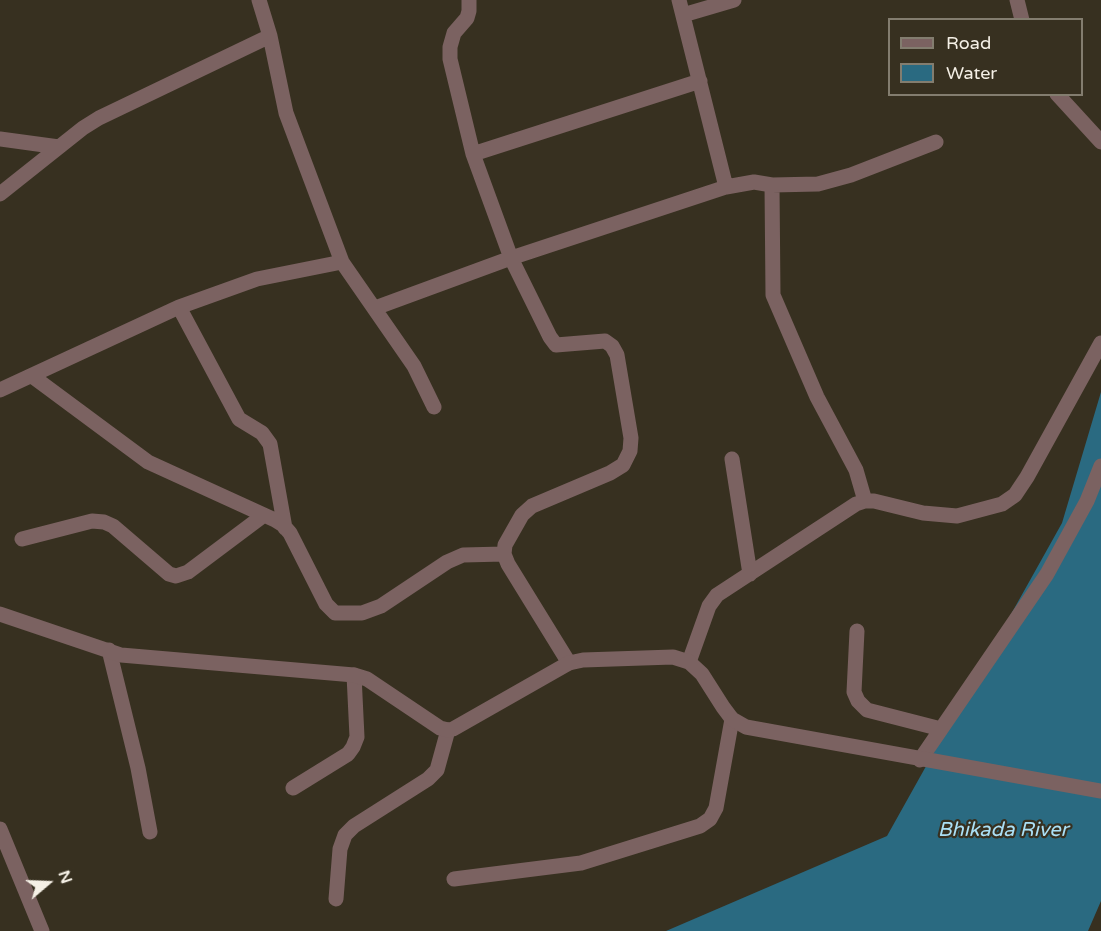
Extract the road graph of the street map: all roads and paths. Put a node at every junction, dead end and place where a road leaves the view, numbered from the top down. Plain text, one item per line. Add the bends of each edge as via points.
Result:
1 (259, 0) edge
2 (469, 0) edge
3 (734, 0) edge
4 (1017, 0) edge
5 (681, 7) edge
6 (1022, 18) edge
7 (270, 36) junction
8 (700, 81) junction
9 (1059, 96) edge
10 (0, 139) edge
11 (936, 142) dead end
12 (1101, 142) edge
13 (59, 147) junction
14 (473, 154) junction
15 (772, 185) junction
16 (726, 187) junction
17 (0, 194) edge
18 (511, 258) junction
19 (342, 262) junction
20 (179, 307) junction
21 (375, 308) junction
22 (1101, 343) edge
23 (32, 376) junction
24 (0, 390) edge
25 (434, 407) dead end
26 (732, 459) dead end
27 (1101, 466) edge
28 (865, 501) junction
29 (264, 515) junction
30 (285, 528) junction
31 (22, 539) dead end
32 (504, 554) junction
33 (750, 574) junction
34 (0, 614) edge
35 (857, 631) dead end
36 (109, 651) junction
37 (689, 662) junction
38 (569, 663) junction
39 (354, 675) junction
40 (732, 719) junction
41 (941, 729) junction
42 (448, 730) junction
43 (920, 760) junction
44 (293, 788) dead end
45 (1101, 791) edge
46 (0, 829) edge
47 (150, 832) dead end
48 (7, 863) edge
49 (454, 879) dead end
50 (336, 898) dead end
51 (42, 931) edge

1 - 7 street
2 - 14 street via 466,18 454,33 450,59
3 - 5 street
4 - 6 street
5 - 8 street
7 - 13 street via 99,118
7 - 19 street via 286,113
8 - 14 street
8 - 16 street
9 - 12 street
10 - 13 street
11 - 15 street via 851,176 818,184
13 - 17 street
14 - 18 street
15 - 16 street via 754,182
15 - 28 street via 773,295 817,397 856,470
16 - 18 street
18 - 21 street
18 - 32 street via 556,345 605,341 612,346 617,355 631,438 623,465 532,506 522,515
19 - 20 street via 257,279
19 - 21 street
20 - 23 street
20 - 30 street via 239,419 262,433 270,444
21 - 25 street via 414,366
22 - 28 street via 1027,477 1008,500 957,516
23 - 24 street
23 - 29 street via 147,462
26 - 33 street
27 - 41 street via 1087,501 1047,574
28 - 33 street
29 - 30 street
29 - 31 street via 188,572 176,576 104,522 92,521
30 - 32 street via 326,604 335,613 362,613 381,606 464,555
32 - 38 street
33 - 37 street via 717,595 709,606
34 - 36 street
35 - 41 street via 854,692 858,701 867,710
36 - 39 street
36 - 47 street
37 - 38 street via 673,657
37 - 40 street via 702,674
38 - 42 street
39 - 42 street via 367,679
39 - 44 street via 357,737 353,747
40 - 43 street via 746,727
40 - 49 street via 716,808 700,826 581,863
41 - 43 street
42 - 50 street via 437,770 428,780 345,835
43 - 45 street
46 - 48 street
48 - 51 street

